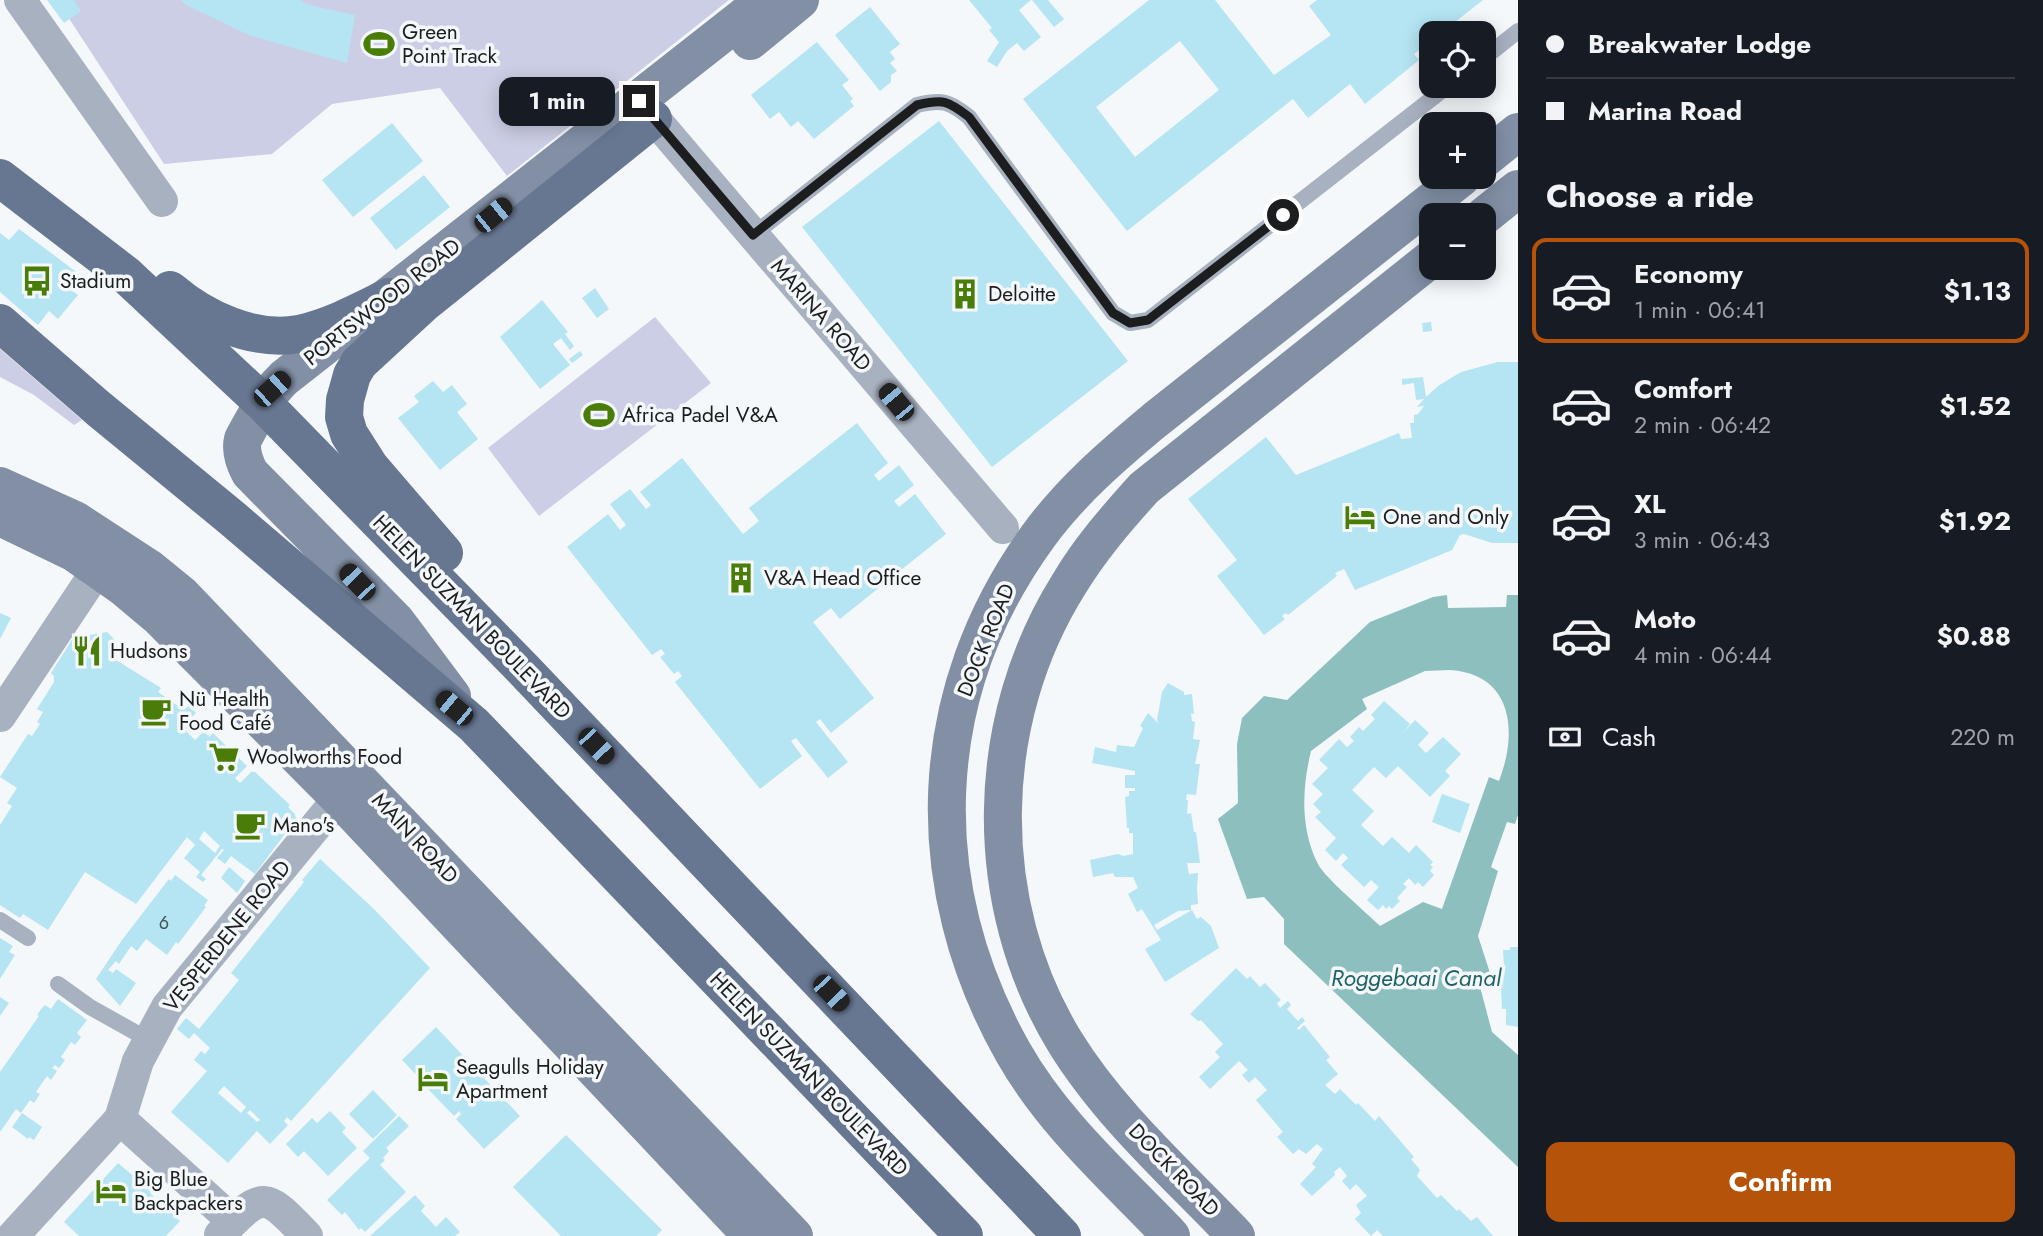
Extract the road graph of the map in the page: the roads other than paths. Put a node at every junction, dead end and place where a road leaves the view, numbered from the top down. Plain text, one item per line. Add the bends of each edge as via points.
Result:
1 (20, 0) edge
2 (765, 0) edge
3 (800, 0) edge
4 (1518, 31) edge
5 (1496, 48) edge
6 (1433, 98) edge
7 (646, 110) junction
8 (1518, 132) edge
9 (1496, 149) edge
10 (0, 178) edge
11 (1447, 189) edge
12 (1518, 189) edge
13 (162, 201) dead end
14 (1496, 206) edge
15 (73, 232) junction
16 (753, 235) junction
17 (1419, 268) edge
18 (389, 297) junction
19 (0, 323) edge
20 (263, 403) junction
21 (0, 486) edge
22 (0, 517) edge
23 (1003, 528) dead end
24 (107, 557) junction
25 (524, 670) junction
26 (0, 716) edge
27 (474, 725) junction
28 (349, 788) junction
29 (0, 920) edge
30 (28, 938) dead end
31 (58, 984) dead end
32 (149, 1040) junction
33 (120, 1119) junction
34 (226, 1229) edge
35 (13, 1236) edge
36 (307, 1236) edge
37 (752, 1236) edge
38 (794, 1236) edge
39 (964, 1236) edge
40 (1062, 1236) edge
41 (1171, 1236) edge
42 (1236, 1236) edge

1 - 13 street
2 - 7 street, PORTSWOOD ROAD
3 - 7 street, PORTSWOOD ROAD
4 - 5 lane
6 - 16 lane via 1148,320 1130,323 1113,313 969,117 938,100 917,105
7 - 16 street, MARINA ROAD
7 - 18 street, PORTSWOOD ROAD
7 - 25 main road via 359,363 347,389 344,417 359,450 500,618
8 - 9 street
10 - 15 main road, HELEN SUZMAN BOULEVARD
11 - 41 street, DOCK ROAD via 1155,420 1073,494 1040,534 998,599 956,715 948,765 949,858 967,947 985,997 1013,1053 1062,1122
12 - 14 street
15 - 18 main road via 149,272 198,311 251,332 300,333 344,319
15 - 20 main road, HELEN SUZMAN BOULEVARD via 161,306
16 - 23 street, MARINA ROAD
17 - 42 street, DOCK ROAD via 1144,488 1116,519 1091,549 1045,628 1005,754 1005,873 1012,909 1048,1011 1109,1102
18 - 20 street, PORTSWOOD ROAD via 272,389
19 - 27 main road, HELEN SUZMAN BOULEVARD
20 - 25 main road, HELEN SUZMAN BOULEVARD
20 - 27 street, PORTSWOOD ROAD via 242,445 250,473 396,621
21 - 24 street, MAIN ROAD via 75,520
22 - 24 street, MAIN ROAD via 51,540
24 - 26 street
24 - 28 street, MAIN ROAD via 160,618
25 - 40 main road, HELEN SUZMAN BOULEVARD
27 - 39 main road, HELEN SUZMAN BOULEVARD
28 - 32 street, VESPERDENE ROAD via 167,1007
28 - 37 street, MAIN ROAD
28 - 38 street, MAIN ROAD
29 - 30 lane
31 - 32 lane
32 - 33 street, VESPERDENE ROAD
33 - 34 street
33 - 35 street, VESPERDENE ROAD
34 - 36 street via 247,1208 267,1202 278,1205

